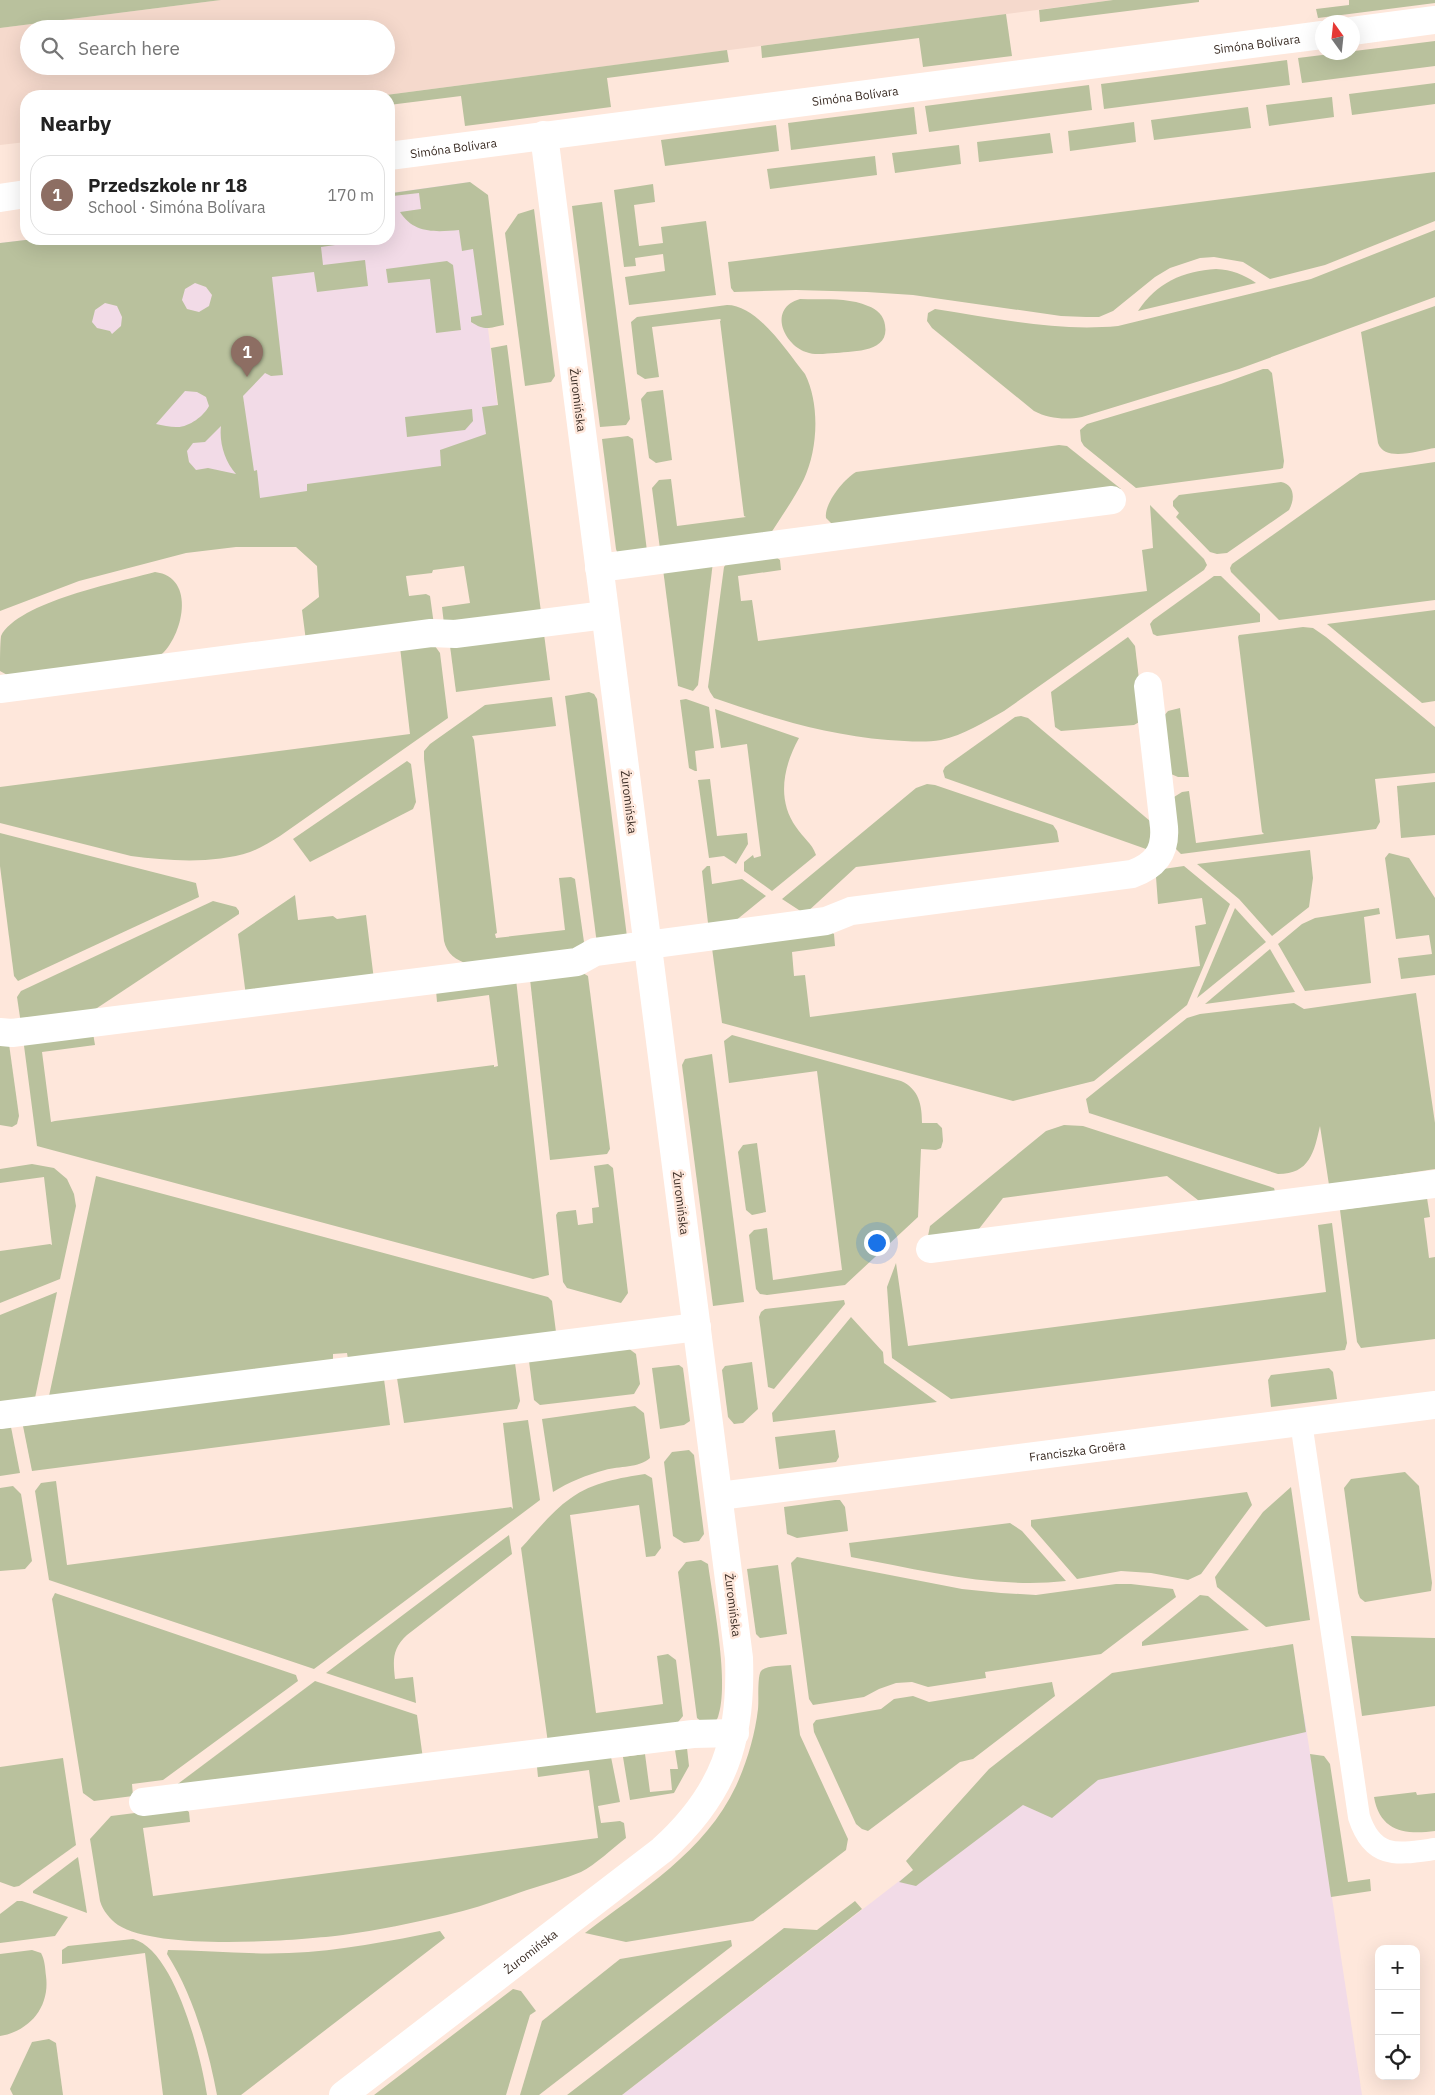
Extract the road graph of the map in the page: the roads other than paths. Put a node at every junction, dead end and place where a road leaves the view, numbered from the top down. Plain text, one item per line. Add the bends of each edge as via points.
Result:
1 (1435, 20) edge
2 (1360, 30) edge
3 (1315, 36) edge
4 (544, 136) junction
5 (395, 155) edge
6 (20, 195) edge
7 (0, 198) edge
8 (1112, 500) dead end
9 (599, 568) junction
10 (605, 615) junction
11 (1148, 686) dead end
12 (0, 689) edge
13 (647, 945) junction
14 (0, 1032) edge
15 (1435, 1184) edge
16 (930, 1248) dead end
17 (697, 1327) junction
18 (1435, 1405) edge
19 (0, 1415) edge
20 (1301, 1422) junction
21 (719, 1496) junction
22 (735, 1734) junction
23 (143, 1802) dead end
24 (1435, 1849) edge
25 (343, 2095) edge

1 - 2 street
3 - 4 street, Simóna Bolívara
4 - 5 street, Simóna Bolívara
4 - 9 street, Żuromińska
6 - 7 street
8 - 9 street
9 - 10 street, Żuromińska
10 - 12 street
10 - 13 street, Żuromińska
11 - 13 street via 1165,836 1158,857 1144,869 1126,876 851,911 826,921
13 - 14 street via 595,952 577,962
13 - 17 street, Żuromińska
15 - 16 street
17 - 19 street
17 - 21 street, Żuromińska
18 - 20 street, Franciszka Groëra
20 - 21 street, Franciszka Groëra
20 - 24 lane via 1359,1817 1367,1836 1383,1850 1396,1854
21 - 22 street, Żuromińska via 740,1658
22 - 23 street via 693,1734
22 - 25 street, Żuromińska via 728,1759 708,1797 678,1836

